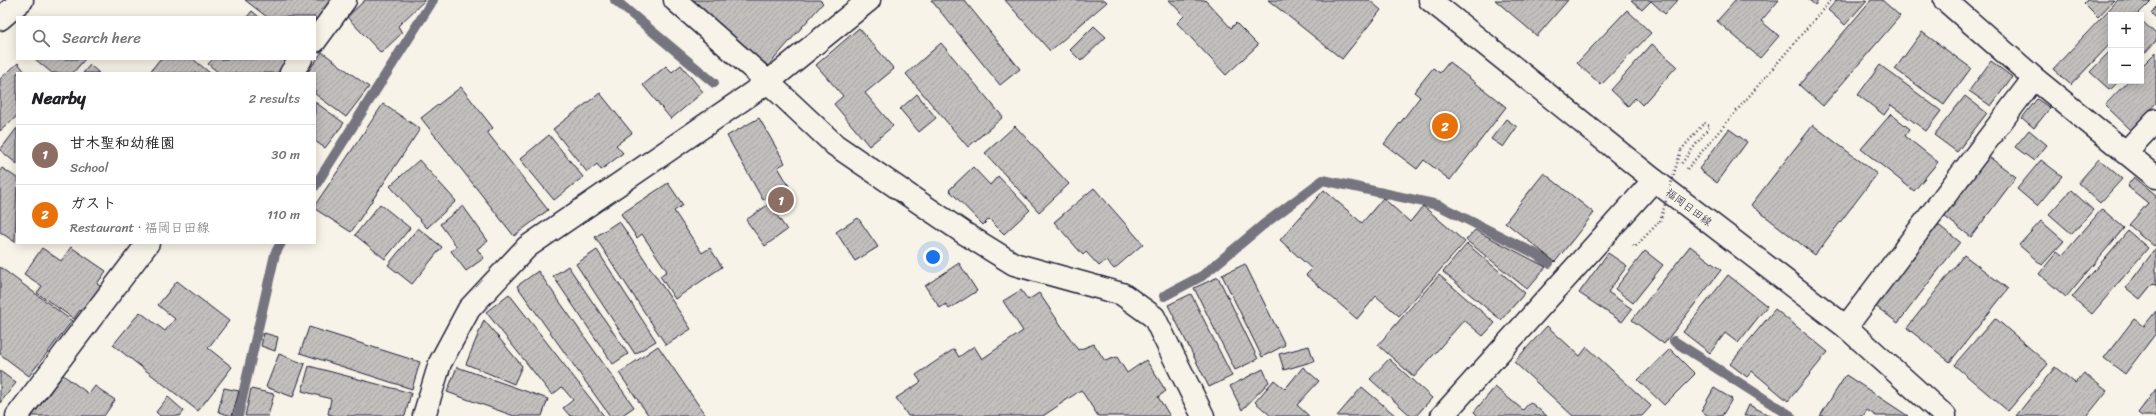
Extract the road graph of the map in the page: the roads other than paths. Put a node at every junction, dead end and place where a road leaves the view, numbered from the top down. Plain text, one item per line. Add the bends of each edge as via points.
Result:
1 (22, 0) edge
2 (345, 0) edge
3 (676, 0) edge
4 (869, 0) edge
5 (1430, 0) edge
6 (1945, 0) edge
7 (0, 18) edge
8 (316, 40) edge
9 (300, 60) edge
10 (292, 72) edge
11 (2034, 78) junction
12 (768, 82) junction
13 (2156, 120) edge
14 (2125, 153) junction
15 (2156, 177) edge
16 (1654, 180) junction
17 (147, 244) edge
18 (1846, 327) junction
19 (17, 416) edge
20 (424, 416) edge
21 (1202, 416) edge
22 (1442, 416) edge
23 (1945, 416) edge

1 - 7 street
2 - 8 street
3 - 12 street
4 - 12 street
5 - 16 street, 福岡日田線
6 - 11 street
9 - 10 street
11 - 14 street
11 - 18 street
12 - 20 street via 527,247 469,309 440,363
12 - 21 street via 835,145 1014,264 1122,294 1154,317
13 - 14 street
14 - 15 street
16 - 18 street, 福岡日田線
16 - 22 street
17 - 19 street
18 - 23 street, 福岡日田線

